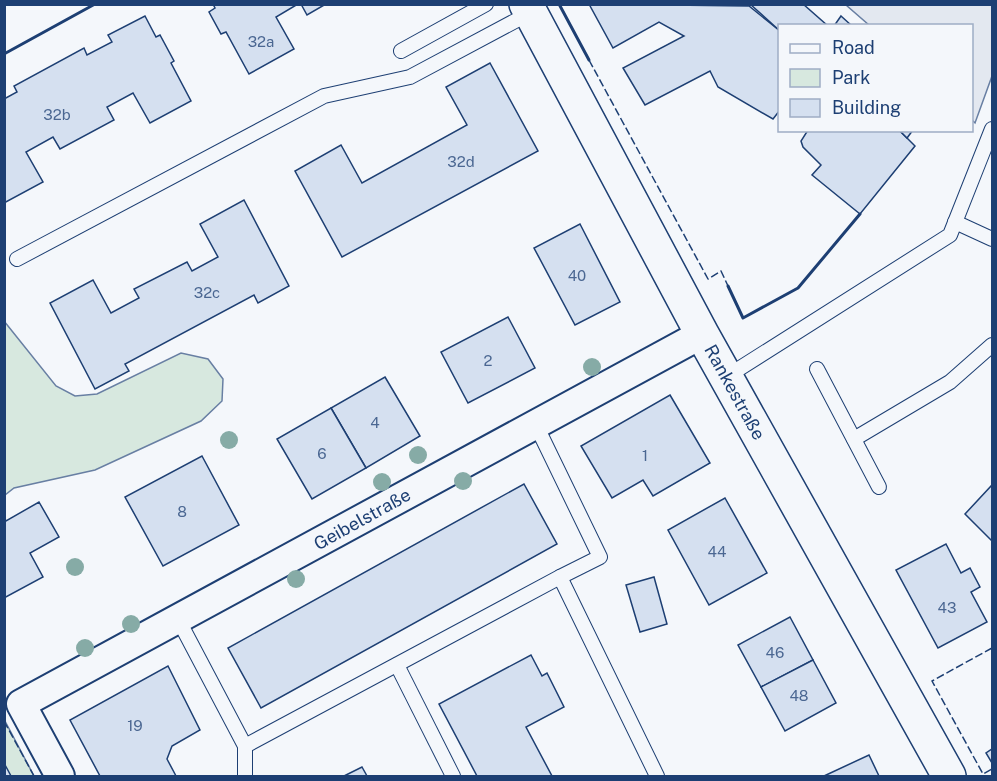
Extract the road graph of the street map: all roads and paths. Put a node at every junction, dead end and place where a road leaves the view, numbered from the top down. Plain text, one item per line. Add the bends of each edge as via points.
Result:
1 (486, 4) edge
2 (528, 9) edge
3 (401, 51) dead end
4 (993, 129) edge
5 (955, 222) junction
6 (993, 239) edge
7 (17, 259) dead end
8 (702, 334) junction
9 (993, 345) edge
10 (817, 369) dead end
11 (726, 376) junction
12 (536, 425) junction
13 (854, 439) junction
14 (879, 487) dead end
15 (560, 577) junction
16 (178, 619) junction
17 (397, 664) junction
18 (13, 707) edge
19 (245, 746) junction
20 (60, 777) edge
21 (245, 777) edge
22 (453, 777) edge
23 (657, 777) edge
24 (949, 777) edge

1 - 3 lane
2 - 7 lane via 410,77 324,96
2 - 8 street, Rankestraße
4 - 5 lane
5 - 6 lane
5 - 11 lane via 950,235
8 - 11 street, Rankestraße
8 - 12 street, Geibelstraße
9 - 13 lane via 950,382
10 - 13 lane
11 - 24 street, Rankestraße
12 - 15 lane via 600,557
12 - 16 street, Geibelstraße
13 - 14 lane
15 - 17 lane
15 - 23 lane
16 - 18 street, Geibelstraße
16 - 19 lane
17 - 19 lane
17 - 22 lane
18 - 20 street
19 - 21 lane

